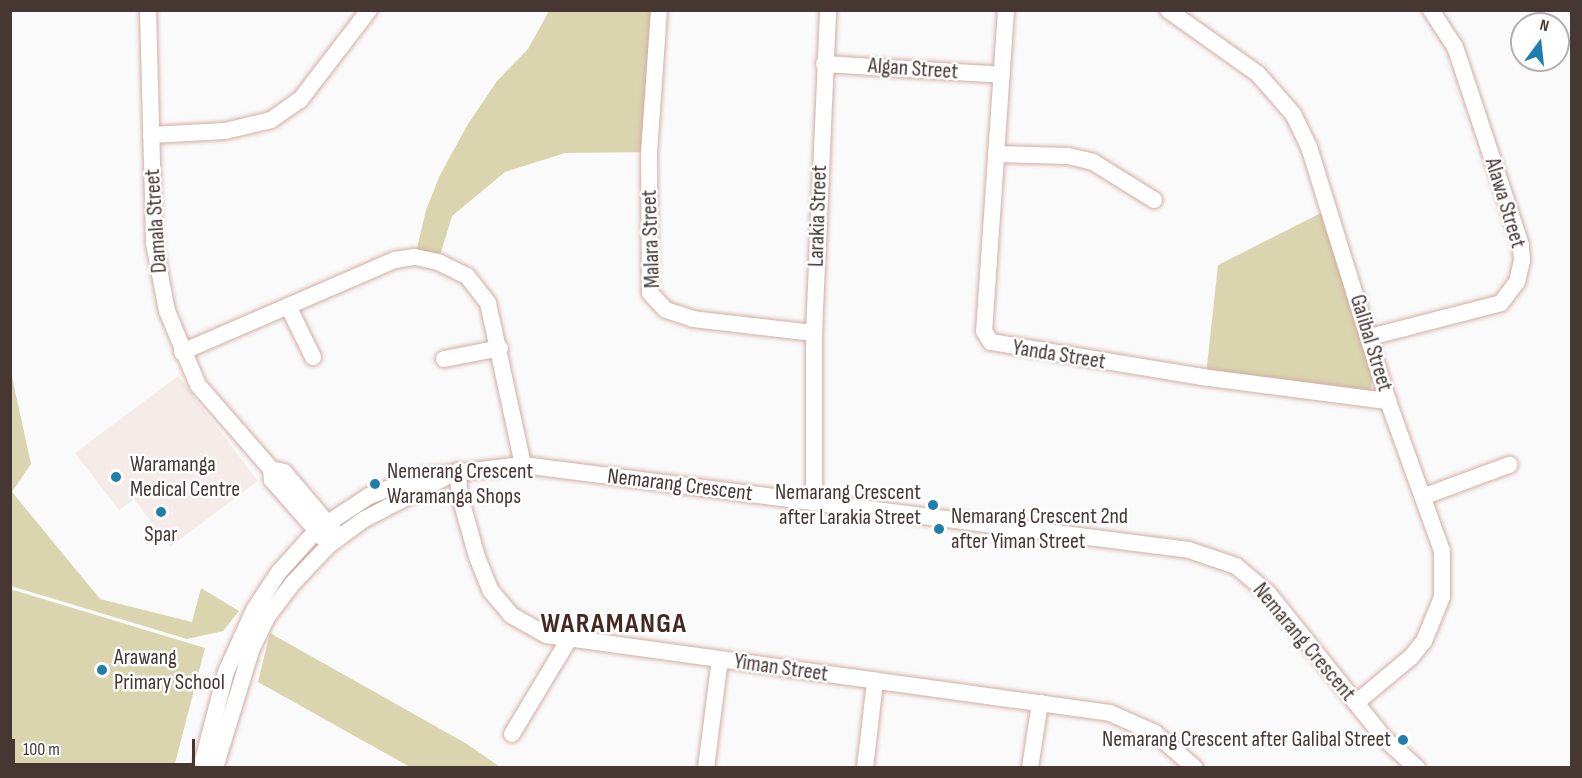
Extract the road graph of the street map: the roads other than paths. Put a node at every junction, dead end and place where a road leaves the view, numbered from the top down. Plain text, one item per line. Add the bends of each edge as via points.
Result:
1 (148, 10) edge
2 (369, 10) edge
3 (659, 10) edge
4 (828, 10) edge
5 (1006, 10) edge
6 (1168, 10) edge
7 (1431, 10) edge
8 (824, 64) junction
9 (1002, 75) junction
10 (151, 135) junction
11 (996, 154) junction
12 (1154, 200) dead end
13 (288, 306) junction
14 (814, 333) junction
15 (1370, 337) junction
16 (500, 348) junction
17 (182, 352) junction
18 (313, 357) dead end
19 (444, 359) dead end
20 (1388, 401) junction
21 (523, 465) junction
22 (1509, 465) dead end
23 (458, 471) junction
24 (1425, 496) junction
25 (808, 501) junction
26 (322, 527) junction
27 (334, 541) junction
28 (570, 639) junction
29 (245, 645) junction
30 (720, 659) junction
31 (234, 675) junction
32 (875, 681) junction
33 (1040, 703) junction
34 (1356, 703) junction
35 (512, 734) dead end
36 (201, 768) edge
37 (215, 768) edge
38 (706, 768) edge
39 (865, 768) edge
40 (1030, 768) edge
41 (1195, 768) edge
42 (1417, 768) edge

1 - 10 street, Damala Street
2 - 10 street via 300,100 271,120 225,131
3 - 14 street, Malara Street via 649,153 650,293 666,310 693,319
4 - 8 street, Larakia Street
5 - 9 street, Yanda Street
6 - 15 street, Galibal Street via 1258,74 1293,114 1309,147
7 - 15 street, Alawa Street via 1455,47 1521,245 1522,261 1517,282 1501,303
8 - 9 street, Algan Street
8 - 14 street, Larakia Street
9 - 11 street, Yanda Street
10 - 17 street, Damala Street via 156,266
11 - 12 street via 1068,156 1093,162
11 - 20 street, Yanda Street via 984,331 991,342 1202,377
13 - 16 street via 395,260 416,257 458,270 475,283 488,303
13 - 17 street
13 - 18 street
14 - 25 street, Larakia Street
15 - 20 street, Galibal Street
16 - 19 street
16 - 21 street
17 - 26 street, Damala Street via 198,385 271,469 284,472
20 - 24 street, Galibal Street
21 - 23 street, Nemarang Crescent
21 - 25 street, Nemarang Crescent
22 - 24 street
23 - 26 street, Nemarang Crescent via 419,477 369,496
23 - 27 street, Nemarang Crescent via 387,506
23 - 28 street, Yiman Street via 471,536 491,591 511,615 534,630
24 - 34 street, Galibal Street via 1445,565 1438,610 1411,657
25 - 34 street, Nemarang Crescent via 1189,550 1236,566 1268,593
26 - 27 street, Damala Street
26 - 29 street, Nemarang Crescent via 279,572 254,610
27 - 29 street, Nemarang Crescent via 275,605
28 - 30 street, Yiman Street
28 - 35 street
29 - 31 street, Nemarang Crescent
30 - 32 street, Yiman Street
30 - 38 street
31 - 36 street, Nemarang Crescent
31 - 37 street, Nemarang Crescent
32 - 33 street, Yiman Street
32 - 39 street
33 - 40 street
33 - 41 street, Yiman Street via 1120,716 1155,733
34 - 42 street, Nemarang Crescent via 1384,738

